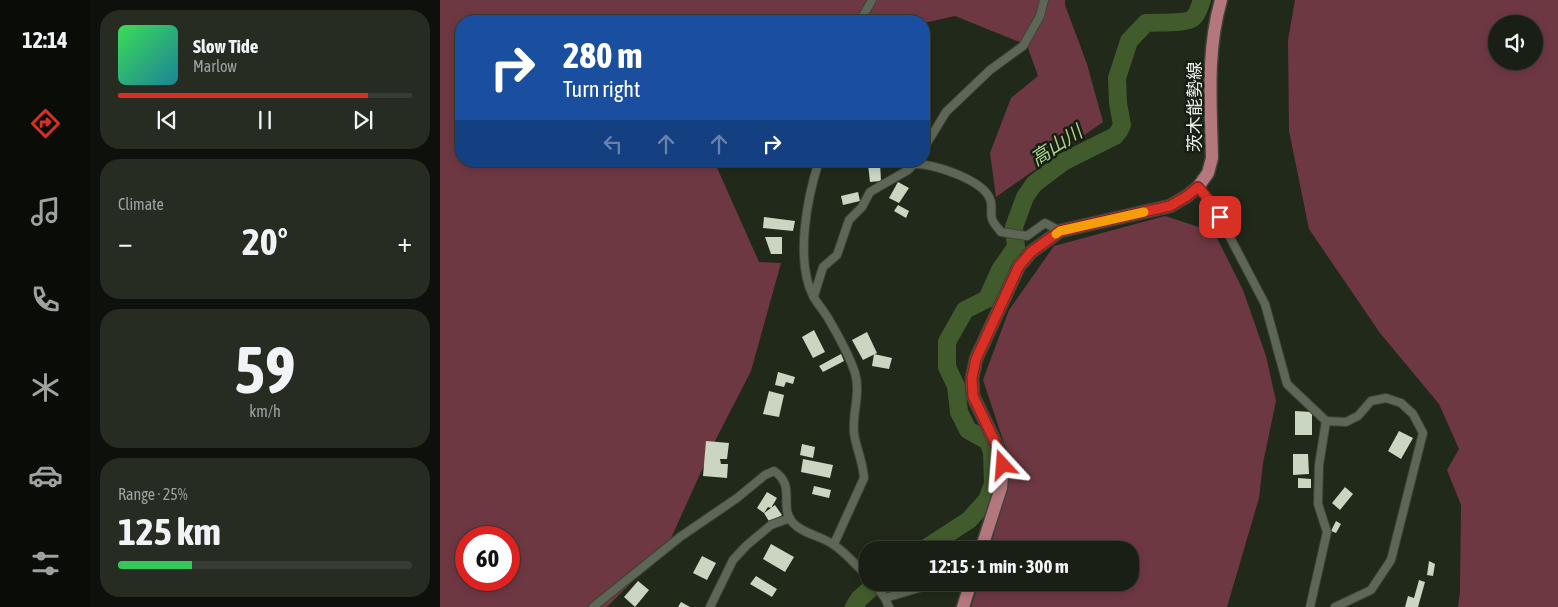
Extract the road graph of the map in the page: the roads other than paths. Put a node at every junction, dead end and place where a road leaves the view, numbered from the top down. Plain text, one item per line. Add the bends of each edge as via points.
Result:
1 (872, 0) edge
2 (1044, 0) edge
3 (1221, 0) edge
4 (863, 15) edge
5 (930, 138) edge
6 (930, 165) edge
7 (817, 167) edge
8 (911, 167) edge
9 (1198, 187) junction
10 (1060, 231) junction
11 (814, 296) junction
12 (1326, 421) junction
13 (790, 518) junction
14 (984, 541) edge
15 (834, 544) junction
16 (859, 568) edge
17 (880, 591) edge
18 (909, 591) edge
19 (968, 591) edge
20 (885, 598) junction
21 (594, 607) edge
22 (710, 607) edge
23 (889, 607) edge
24 (963, 607) edge
25 (1310, 607) edge
26 (1334, 607) edge

1 - 4 street
2 - 5 street via 1040,16 1023,46 990,70 946,112
3 - 9 main road, 茨木能勢線 via 1210,59 1212,158 1208,173
6 - 10 street via 980,186 990,199 992,220 1001,232 1026,236 1045,222
7 - 11 street via 808,201 805,252 806,278
8 - 11 street via 870,192 862,207 849,220 837,256 823,267
9 - 10 main road, 茨木能勢線 via 1170,206
9 - 12 street via 1213,205 1265,304 1287,384
10 - 14 main road, 茨木能勢線 via 1031,252 1019,266 976,359 973,396 1003,465 1001,488
11 - 15 street via 856,374 854,433 864,478
12 - 25 street via 1318,504 1327,532
12 - 26 street via 1346,422 1358,416 1371,401 1386,398 1414,414 1424,433 1391,560 1371,590
13 - 15 street via 805,531
13 - 21 street via 786,484 774,471 680,537
13 - 22 street via 771,525 746,545 733,560
15 - 16 street
17 - 20 street
18 - 20 street
19 - 24 main road
20 - 23 street

